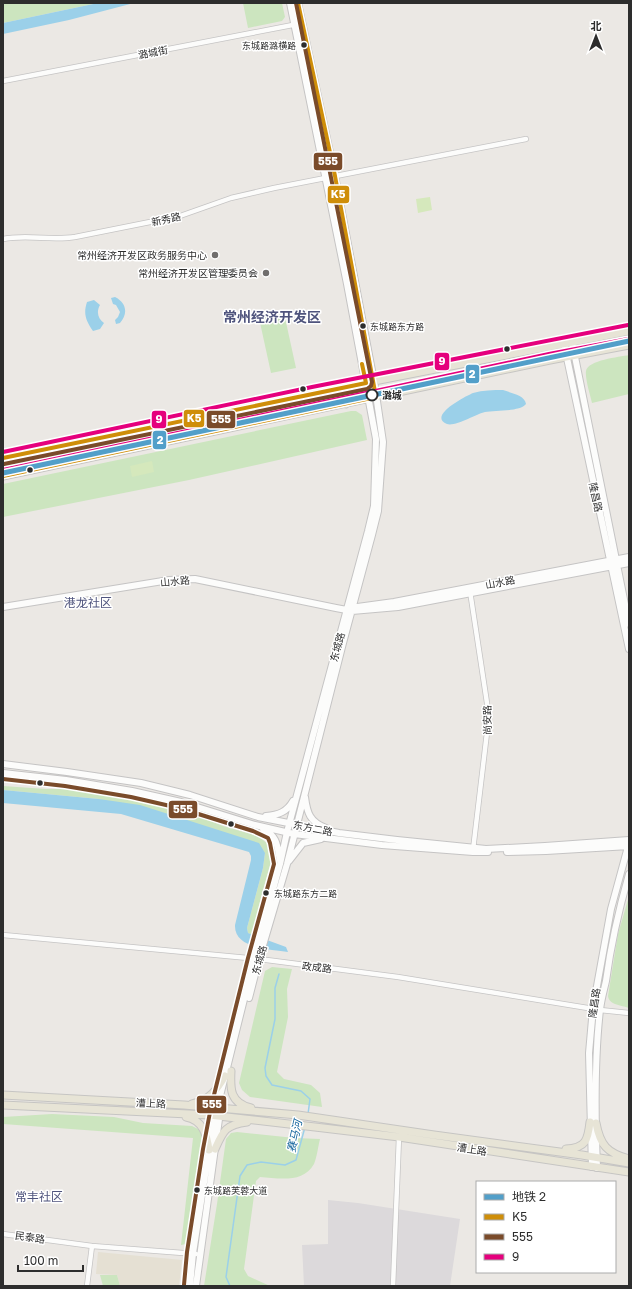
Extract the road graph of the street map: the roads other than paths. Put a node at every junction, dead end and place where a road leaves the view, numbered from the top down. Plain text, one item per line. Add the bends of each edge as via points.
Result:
1 (290, 3) edge
2 (298, 3) edge
3 (303, 23) junction
4 (294, 25) junction
5 (3, 81) edge
6 (526, 139) dead end
7 (335, 176) junction
8 (326, 178) junction
9 (3, 239) edge
10 (629, 331) edge
11 (572, 342) junction
12 (564, 344) junction
13 (629, 345) edge
14 (574, 355) junction
15 (566, 357) junction
16 (374, 381) junction
17 (366, 383) junction
18 (342, 387) junction
19 (373, 397) junction
20 (346, 404) junction
21 (3, 458) edge
22 (3, 476) edge
23 (629, 557) edge
24 (613, 563) junction
25 (629, 563) edge
26 (470, 591) junction
27 (3, 607) edge
28 (350, 609) junction
29 (629, 624) edge
30 (629, 649) edge
31 (3, 764) edge
32 (3, 773) edge
33 (304, 792) junction
34 (298, 793) junction
35 (258, 817) junction
36 (290, 824) junction
37 (255, 825) junction
38 (296, 825) junction
39 (287, 832) junction
40 (339, 833) junction
41 (294, 834) junction
42 (330, 837) junction
43 (629, 843) edge
44 (473, 850) junction
45 (284, 864) junction
46 (629, 874) edge
47 (3, 935) edge
48 (256, 959) junction
49 (592, 1008) junction
50 (600, 1010) junction
51 (629, 1013) edge
52 (228, 1073) junction
53 (3, 1095) edge
54 (3, 1105) edge
55 (184, 1105) junction
56 (219, 1108) junction
57 (168, 1113) junction
58 (275, 1114) junction
59 (218, 1116) junction
60 (257, 1121) junction
61 (593, 1123) junction
62 (399, 1137) junction
63 (540, 1149) junction
64 (212, 1150) junction
65 (594, 1157) junction
66 (629, 1159) edge
67 (629, 1163) edge
68 (594, 1168) junction
69 (629, 1172) edge
70 (3, 1234) edge
71 (92, 1246) junction
72 (193, 1253) junction
73 (200, 1254) junction
74 (87, 1286) edge
75 (190, 1286) edge
76 (196, 1286) edge
77 (393, 1286) edge

1 - 4 main road, 东城路
2 - 3 main road, 东城路
3 - 4 street, 潞城街
3 - 7 main road, 东城路
4 - 5 street, 潞城街
4 - 8 main road, 东城路
6 - 7 street, 新秀路
7 - 8 street, 新秀路
7 - 16 main road, 东城路
8 - 9 street, 新秀路 via 231,198 180,216 64,239 14,236
8 - 17 main road, 东城路
10 - 11 main road
11 - 12 main road
11 - 14 main road, 隆昌路
12 - 15 main road, 隆昌路
12 - 16 main road
13 - 14 main road
14 - 15 main road
14 - 24 main road, 隆昌路
15 - 19 main road
15 - 24 main road, 隆昌路
16 - 17 main road
16 - 19 main road, 东城路
17 - 18 main road
17 - 19 main road, 东城路
18 - 20 main road
18 - 21 main road
19 - 20 main road
19 - 28 main road, 东城路 via 383,442 378,511
20 - 22 main road
23 - 24 main road, 山水路
24 - 25 main road, 山水路
24 - 26 main road, 山水路
24 - 29 main road, 隆昌路
24 - 30 main road, 隆昌路
26 - 28 main road, 山水路 via 398,607
26 - 44 street, 尚安路 via 488,724
27 - 28 main road, 山水路 via 169,580 195,579
28 - 33 main road, 东城路
28 - 34 main road, 东城路
31 - 35 main road, 东方二路 via 141,783 190,794
32 - 37 main road, 东方二路 via 132,791 181,802
33 - 38 main road, 东城路
33 - 40 main road via 307,810 313,820 320,826
34 - 35 main road via 291,806 284,812
34 - 36 main road, 东城路
35 - 36 main road, 东方二路
36 - 38 main road, 东方二路
36 - 39 main road, 东城路
37 - 39 main road, 东方二路
37 - 45 main road via 272,834
38 - 40 main road, 东方二路
38 - 41 main road, 东城路
39 - 41 main road, 东方二路
39 - 45 main road, 东城路
40 - 44 main road, 东方二路
41 - 42 main road, 东方二路
41 - 45 main road, 东城路
42 - 44 main road, 东方二路 via 382,845
42 - 45 main road via 303,843
43 - 44 main road, 东方二路
43 - 49 main road, 隆昌路 via 611,909
45 - 48 main road, 东城路
46 - 50 main road, 隆昌路 via 618,910
47 - 48 street, 政成路
48 - 49 street, 政成路 via 405,978
48 - 52 main road, 东城路
49 - 50 street, 政成路
49 - 61 main road, 隆昌路 via 589,1053
50 - 51 street, 政成路
50 - 61 main road, 隆昌路
52 - 55 main road via 213,1095
52 - 56 main road, 东城路
52 - 58 main road via 232,1094 237,1101 244,1106
53 - 55 main road, 漕上路
54 - 57 main road, 漕上路
55 - 56 main road, 漕上路
56 - 58 main road, 漕上路
56 - 59 main road, 东城路
57 - 59 main road, 漕上路
57 - 64 main road via 193,1118 202,1127
58 - 63 main road, 漕上路 via 298,1115
59 - 60 main road, 漕上路
59 - 64 main road, 东城路
60 - 62 main road, 漕上路
60 - 64 main road via 230,1127 223,1132
61 - 63 main road via 584,1144 575,1149
61 - 65 main road, 隆昌路
61 - 66 main road via 608,1151
62 - 68 main road, 漕上路
62 - 77 street
63 - 65 main road, 漕上路
64 - 72 main road, 东城路
64 - 73 main road, 东城路
65 - 67 main road, 漕上路
65 - 68 main road, 隆昌路
68 - 69 main road, 漕上路
70 - 71 street, 民泰路
71 - 72 street, 民泰路
71 - 74 street
72 - 73 street, 民泰路
72 - 75 main road, 东城路
73 - 76 main road, 东城路

